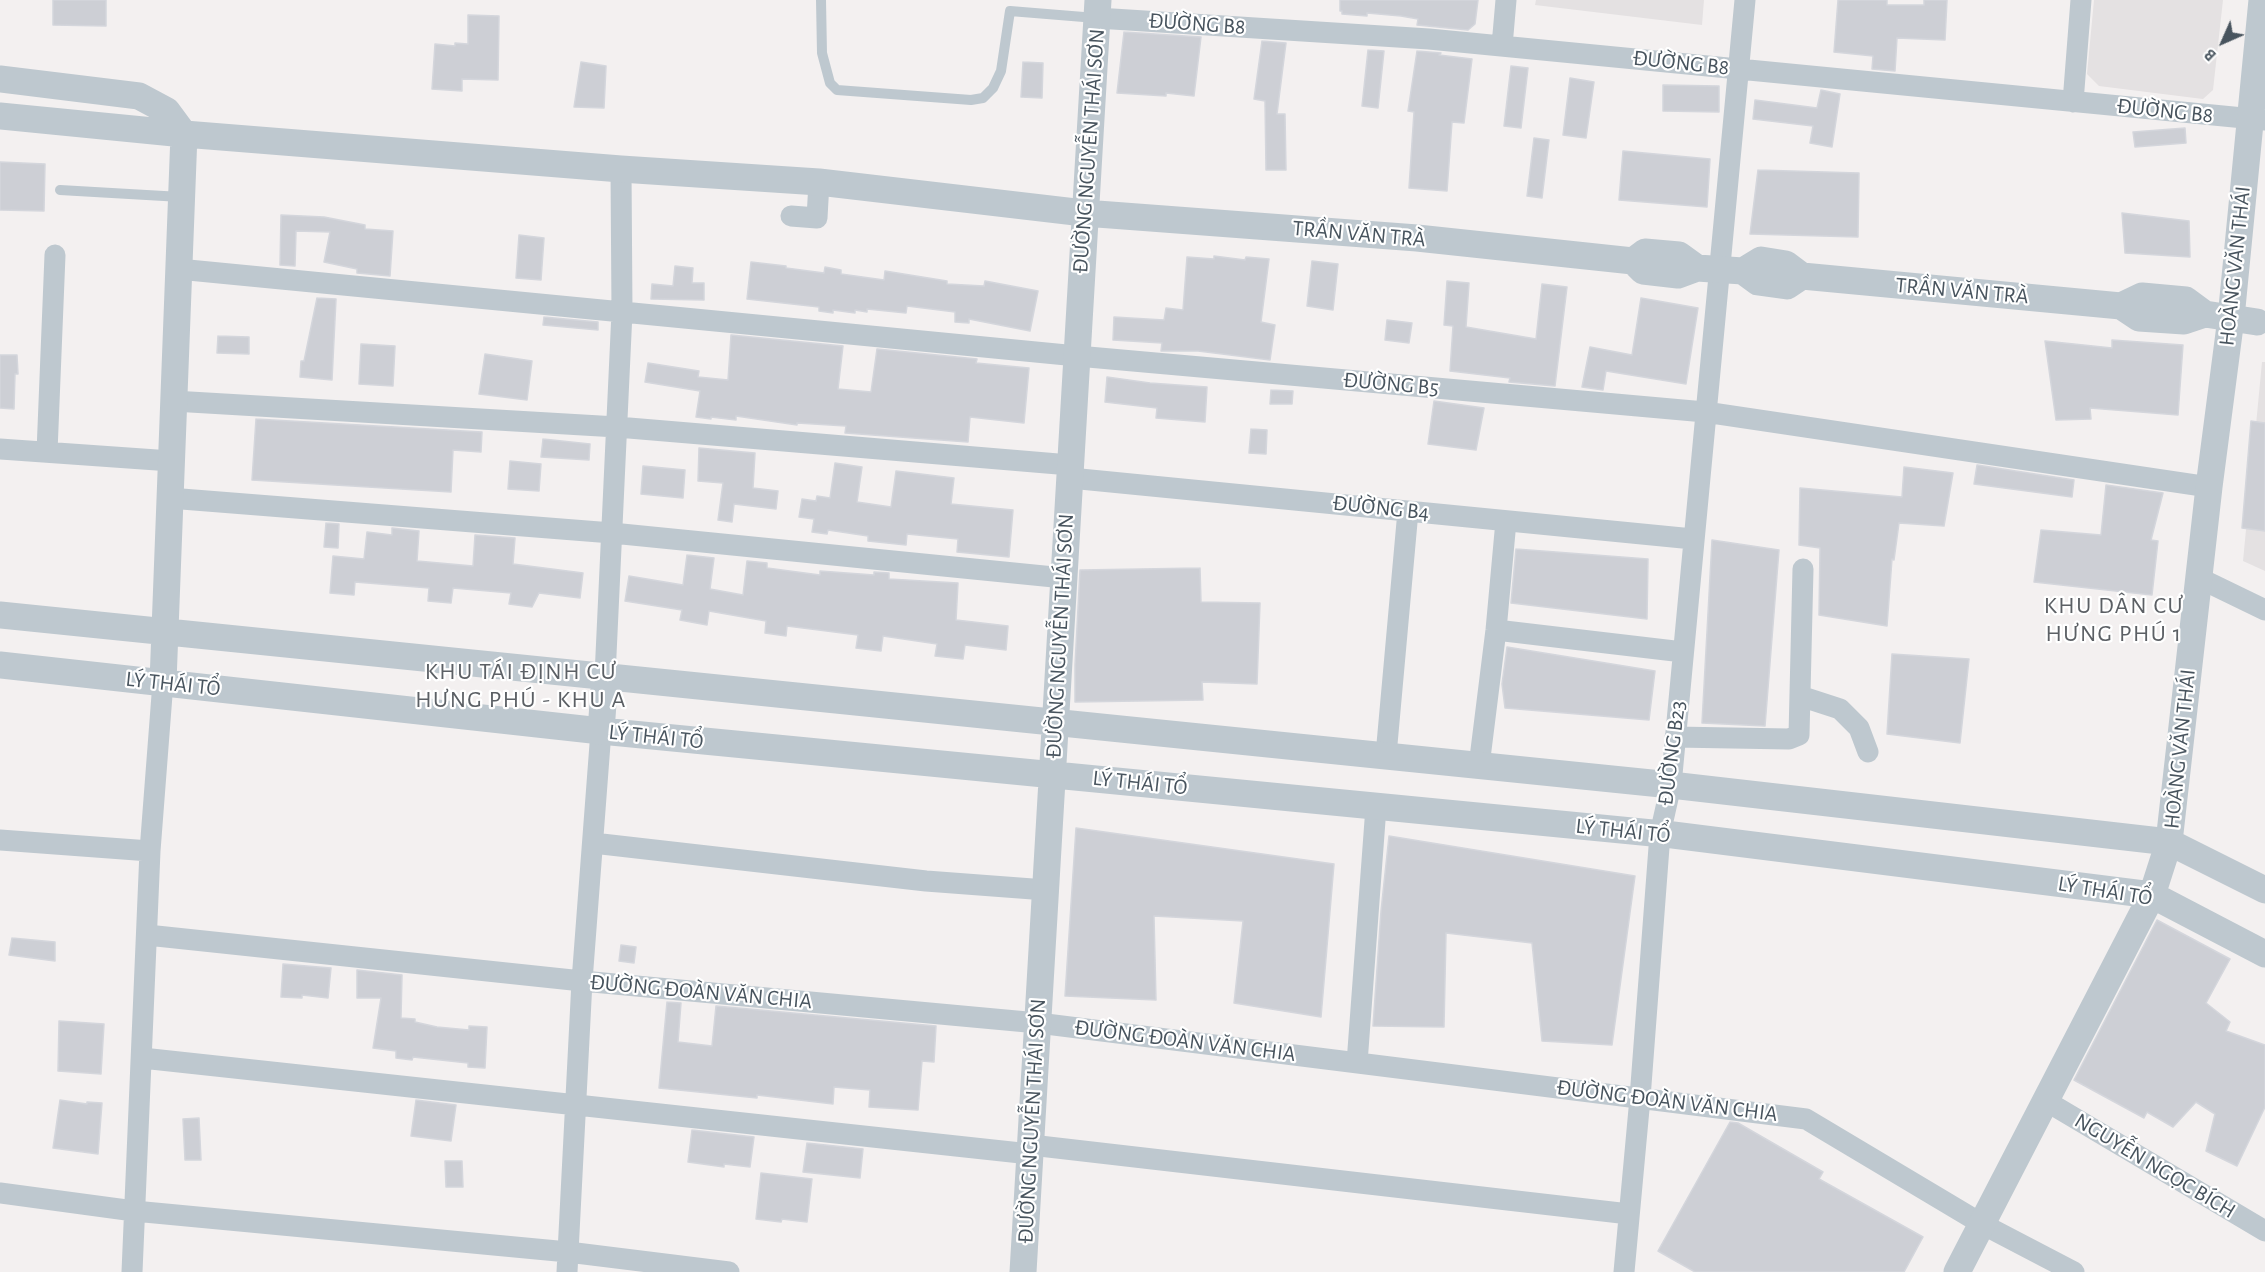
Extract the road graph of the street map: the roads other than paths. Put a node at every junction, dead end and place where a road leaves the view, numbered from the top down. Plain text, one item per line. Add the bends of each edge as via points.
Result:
1 (821, 0) edge
2 (1506, 0) edge
3 (1745, 0) edge
4 (2080, 0) edge
5 (2262, 0) edge
6 (1010, 6) edge
7 (1097, 9) edge
8 (1502, 46) junction
9 (1739, 69) junction
10 (0, 79) edge
11 (2073, 102) junction
12 (0, 116) edge
13 (2257, 119) edge
14 (184, 134) junction
15 (621, 169) junction
16 (819, 182) junction
17 (60, 190) dead end
18 (181, 197) junction
19 (1084, 213) junction
20 (791, 216) dead end
21 (55, 255) dead end
22 (178, 269) junction
23 (1720, 269) junction
24 (622, 312) junction
25 (2231, 318) junction
26 (2262, 322) edge
27 (1077, 356) junction
28 (173, 401) junction
29 (1706, 412) junction
30 (617, 427) junction
31 (0, 449) edge
32 (47, 452) junction
33 (171, 461) junction
34 (1070, 472) junction
35 (2209, 487) junction
36 (169, 498) junction
37 (1408, 511) junction
38 (1506, 521) junction
39 (612, 533) junction
40 (1693, 539) junction
41 (1803, 569) dead end
42 (1064, 578) junction
43 (2199, 578) junction
44 (2265, 610) edge
45 (0, 615) edge
46 (1496, 630) junction
47 (164, 631) junction
48 (1683, 652) junction
49 (0, 665) edge
50 (605, 676) junction
51 (163, 682) junction
52 (1800, 696) junction
53 (1056, 721) junction
54 (601, 731) junction
55 (1675, 737) junction
56 (1868, 752) dead end
57 (1386, 755) junction
58 (1479, 766) junction
59 (1052, 775) junction
60 (1671, 785) junction
61 (1376, 807) junction
62 (1660, 834) junction
63 (0, 840) edge
64 (592, 843) junction
65 (2169, 843) junction
66 (150, 851) junction
67 (2265, 890) edge
68 (1046, 891) junction
69 (2152, 895) junction
70 (147, 935) junction
71 (2265, 954) edge
72 (582, 981) junction
73 (1038, 1023) junction
74 (142, 1058) junction
75 (1357, 1063) junction
76 (1640, 1098) junction
77 (2046, 1101) junction
78 (576, 1105) junction
79 (1030, 1149) junction
80 (0, 1193) edge
81 (134, 1211) junction
82 (1629, 1214) junction
83 (1982, 1224) junction
84 (2265, 1231) edge
85 (567, 1262) edge
86 (132, 1272) edge
87 (729, 1272) edge
88 (1023, 1272) edge
89 (1624, 1272) edge
90 (1957, 1272) edge
91 (2074, 1272) edge

1 - 6 lane via 822,53 830,83 837,90 971,100 983,98 993,88 1000,71
2 - 8 street
3 - 9 street, ĐƯỜNG B23
4 - 11 street
5 - 13 street, HOÀNG VĂN THÁI
6 - 7 lane
7 - 8 street, ĐƯỜNG B8
7 - 19 street, ĐƯỜNG NGUYỄN THÁI SƠN
8 - 9 street, ĐƯỜNG B8
9 - 11 street, ĐƯỜNG B8
9 - 23 street, ĐƯỜNG B23
10 - 14 street via 139,96 167,111
11 - 13 street, ĐƯỜNG B8
12 - 14 street, TRẦN VĂN TRÀ
13 - 25 street, HOÀNG VĂN THÁI
14 - 15 street, TRẦN VĂN TRÀ
14 - 18 street
15 - 16 street, TRẦN VĂN TRÀ
15 - 24 street
16 - 19 street, TRẦN VĂN TRÀ
16 - 20 street via 817,218
17 - 18 lane
18 - 22 street
19 - 23 street, TRẦN VĂN TRÀ via 1418,238 1633,261 1643,271 1677,275
19 - 27 street, ĐƯỜNG NGUYỄN THÁI SƠN
21 - 32 street
22 - 24 street, ĐƯỜNG B5
22 - 28 street
23 - 25 street, TRẦN VĂN TRÀ via 1758,282 1787,286 1802,276 2121,306 2139,318 2184,321 2205,314
23 - 29 street, ĐƯỜNG B23
24 - 27 street, ĐƯỜNG B5
24 - 30 street
25 - 26 street
25 - 35 street, HOÀNG VĂN THÁI
27 - 29 street, ĐƯỜNG B5
27 - 34 street, ĐƯỜNG NGUYỄN THÁI SƠN
28 - 30 street, ĐƯỜNG B4
28 - 33 street
29 - 35 street, ĐƯỜNG B5
29 - 40 street, ĐƯỜNG B23
30 - 34 street, ĐƯỜNG B4
30 - 39 street
31 - 32 street
32 - 33 street
33 - 36 street
34 - 37 street, ĐƯỜNG B4
34 - 42 street, ĐƯỜNG NGUYỄN THÁI SƠN
35 - 43 street, HOÀNG VĂN THÁI
36 - 39 street
36 - 47 street
37 - 38 street, ĐƯỜNG B4
37 - 57 street
38 - 40 street, ĐƯỜNG B4
38 - 46 street
39 - 42 street
39 - 50 street
40 - 48 street, ĐƯỜNG B23
41 - 52 street
42 - 53 street, ĐƯỜNG NGUYỄN THÁI SƠN
43 - 44 street
43 - 65 street, HOÀNG VĂN THÁI
45 - 47 street
46 - 48 street
46 - 58 street
47 - 50 street
47 - 51 street
48 - 55 street, ĐƯỜNG B23
49 - 51 street, LÝ THÁI TỔ
50 - 53 street
50 - 54 street
51 - 54 street, LÝ THÁI TỔ
51 - 66 street
52 - 55 street via 1800,731 1795,738
52 - 56 street via 1840,709 1859,728
53 - 57 street
53 - 59 street, ĐƯỜNG NGUYỄN THÁI SƠN
54 - 59 street, LÝ THÁI TỔ
54 - 64 street
55 - 60 street, ĐƯỜNG B23
57 - 58 street
58 - 60 street
59 - 61 street, LÝ THÁI TỔ
59 - 68 street, ĐƯỜNG NGUYỄN THÁI SƠN
60 - 62 street, ĐƯỜNG B23
60 - 65 street
61 - 62 street, LÝ THÁI TỔ
61 - 75 street
62 - 69 street, LÝ THÁI TỔ
62 - 76 street, ĐƯỜNG B23
63 - 66 street
64 - 68 street
64 - 72 street
65 - 67 street
65 - 69 street, HOÀNG VĂN THÁI
66 - 70 street
68 - 73 street, ĐƯỜNG NGUYỄN THÁI SƠN
69 - 71 street, LÝ THÁI TỔ
69 - 77 street, HOÀNG VĂN THÁI
70 - 72 street, ĐƯỜNG ĐOÀN VĂN CHIA
70 - 74 street
72 - 73 street, ĐƯỜNG ĐOÀN VĂN CHIA
72 - 78 street
73 - 75 street, ĐƯỜNG ĐOÀN VĂN CHIA
73 - 79 street, ĐƯỜNG NGUYỄN THÁI SƠN
74 - 78 street
74 - 81 street
75 - 76 street, ĐƯỜNG ĐOÀN VĂN CHIA
76 - 82 street, ĐƯỜNG B23
76 - 83 street, ĐƯỜNG ĐOÀN VĂN CHIA via 1806,1119
77 - 83 street, HOÀNG VĂN THÁI
77 - 84 street, NGUYỄN NGỌC BÍCH
78 - 79 street
78 - 85 street
79 - 82 street
79 - 88 street, ĐƯỜNG NGUYỄN THÁI SƠN
80 - 81 street
81 - 85 street
81 - 86 street
82 - 89 street, ĐƯỜNG B23
83 - 90 street, HOÀNG VĂN THÁI
83 - 91 street, ĐƯỜNG ĐOÀN VĂN CHIA
85 - 87 street

